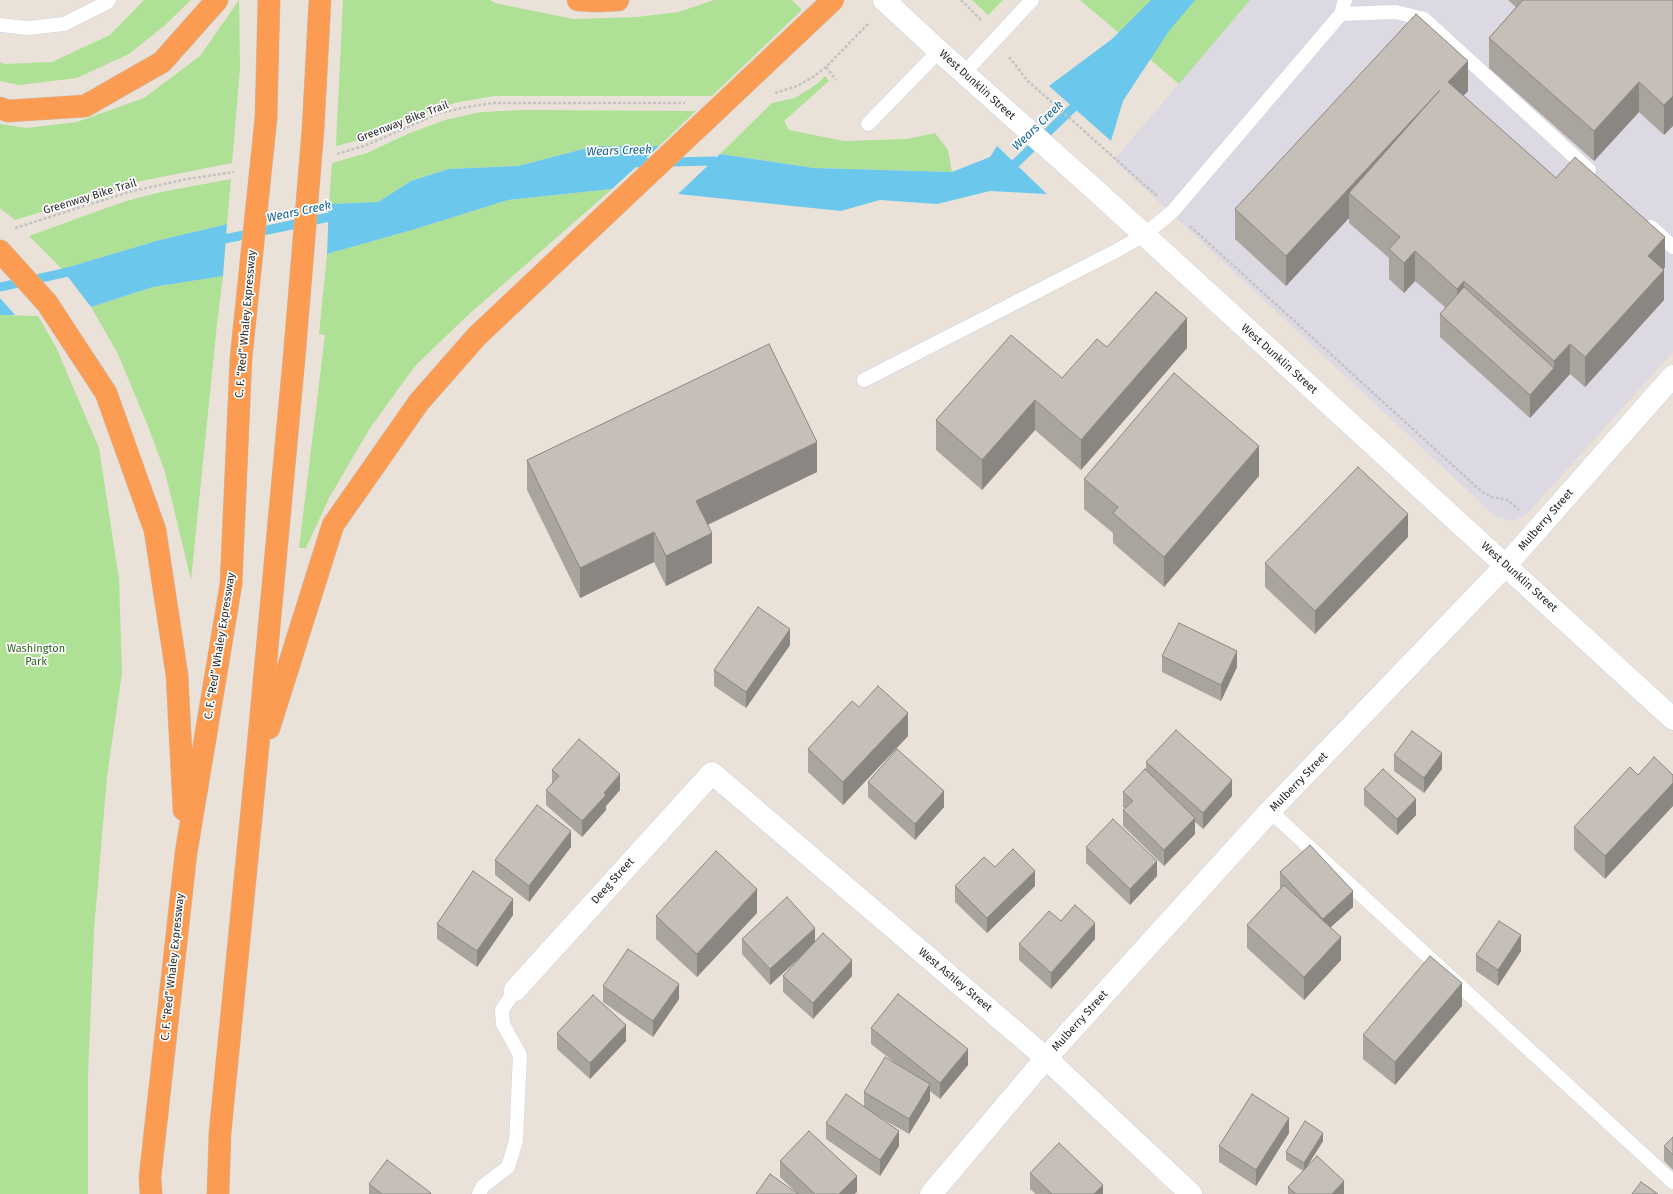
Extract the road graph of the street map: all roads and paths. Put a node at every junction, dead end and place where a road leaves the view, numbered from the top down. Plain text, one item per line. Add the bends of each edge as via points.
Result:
1 (109, 0) edge
2 (216, 0) edge
3 (269, 0) edge
4 (320, 0) edge
5 (578, 0) edge
6 (618, 0) edge
7 (833, 0) edge
8 (884, 0) edge
9 (1032, 0) edge
10 (1345, 0) edge
11 (1341, 14) junction
12 (0, 26) edge
13 (851, 42) dead end
14 (939, 51) junction
15 (826, 67) junction
16 (964, 73) junction
17 (836, 80) dead end
18 (1028, 81) dead end
19 (769, 95) dead end
20 (688, 103) dead end
21 (0, 108) edge
22 (868, 124) dead end
23 (334, 155) dead end
24 (238, 172) dead end
25 (1598, 178) edge
26 (1173, 211) junction
27 (1644, 220) edge
28 (13, 229) dead end
29 (1144, 235) junction
30 (1673, 247) edge
31 (0, 251) edge
32 (1673, 376) edge
33 (864, 380) dead end
34 (1539, 527) junction
35 (1506, 565) junction
36 (1673, 719) edge
37 (256, 768) junction
38 (712, 773) joint
39 (1270, 811) junction
40 (186, 853) junction
41 (514, 990) joint
42 (1046, 1058) junction
43 (1673, 1182) edge
44 (151, 1194) edge
45 (218, 1194) edge
46 (479, 1194) edge
47 (931, 1194) edge
48 (1191, 1194) edge

1 - 12 lane via 64,24 28,28
2 - 21 highway via 162,62 85,106 8,110
3 - 40 highway, C. F. “Red” Whaley Expressway, bridge via 266,118 241,358 231,584
4 - 37 highway, bridge via 313,130 294,359
5 - 6 highway
7 - 37 highway, bridge via 477,336 419,402 333,525
8 - 14 street, West Dunklin Street
9 - 16 lane
10 - 11 lane
11 - 25 lane via 1396,12 1424,19
11 - 26 lane
13 - 15 path
14 - 16 street, West Dunklin Street
14 - 22 lane
15 - 17 path
15 - 19 path via 797,86
16 - 29 street, West Dunklin Street
18 - 26 path
20 - 23 path, Greenway Bike Trail via 492,103 467,106
24 - 28 path, Greenway Bike Trail via 187,179 129,192
26 - 29 lane
26 - 34 path via 1482,492 1508,500
27 - 30 lane
29 - 33 lane
29 - 35 street, West Dunklin Street
31 - 40 highway via 47,303 106,393 155,530 178,675
32 - 34 street, Mulberry Street
34 - 35 street, Mulberry Street
35 - 36 street, West Dunklin Street
35 - 39 street, Mulberry Street
37 - 45 highway via 220,1133
38 - 41 street, Deeg Street
38 - 42 street, West Ashley Street
39 - 42 street, Mulberry Street
39 - 43 lane
40 - 44 highway, C. F. “Red” Whaley Expressway via 150,1177
41 - 46 lane via 502,1010 503,1024 520,1055 516,1141 508,1167 483,1186
42 - 47 street, Mulberry Street
42 - 48 street, West Ashley Street

